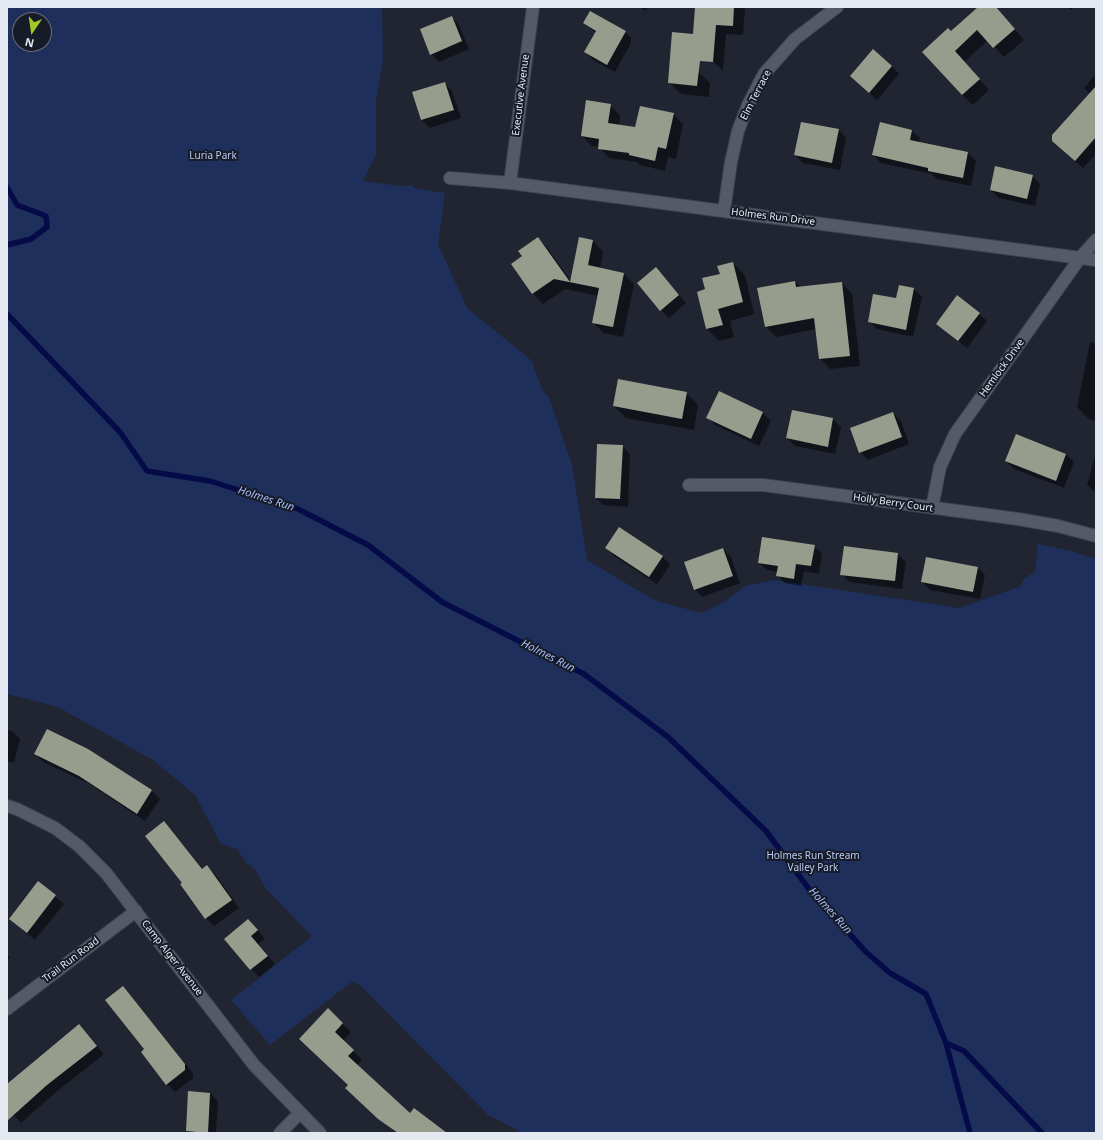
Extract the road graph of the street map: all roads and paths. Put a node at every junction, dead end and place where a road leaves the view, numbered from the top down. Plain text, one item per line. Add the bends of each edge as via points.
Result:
1 (533, 7) edge
2 (837, 7) edge
3 (450, 178) dead end
4 (510, 183) junction
5 (724, 211) junction
6 (1096, 240) edge
7 (1080, 258) junction
8 (1096, 260) edge
9 (689, 485) dead end
10 (932, 508) junction
11 (1096, 536) edge
12 (7, 806) edge
13 (136, 911) junction
14 (7, 1009) edge
15 (300, 1113) junction
16 (280, 1133) edge
17 (320, 1133) edge

1 - 4 street, Executive Avenue
2 - 5 street, Elm Terrace via 795,40 764,74 738,130
3 - 4 street, Holmes Run Drive
4 - 5 street, Holmes Run Drive
5 - 7 street, Holmes Run Drive
6 - 7 street, Hemlock Drive
7 - 8 street, Holmes Run Drive
7 - 10 street, Hemlock Drive via 955,434 940,467
9 - 10 street, Holly Berry Court via 763,485
10 - 11 street, Holly Berry Court via 1050,524
12 - 13 street, Camp Alger Avenue via 46,822 79,846 106,873
13 - 14 street, Trail Run Road
13 - 15 street, Camp Alger Avenue via 254,1065
15 - 16 street
15 - 17 street, Camp Alger Avenue

